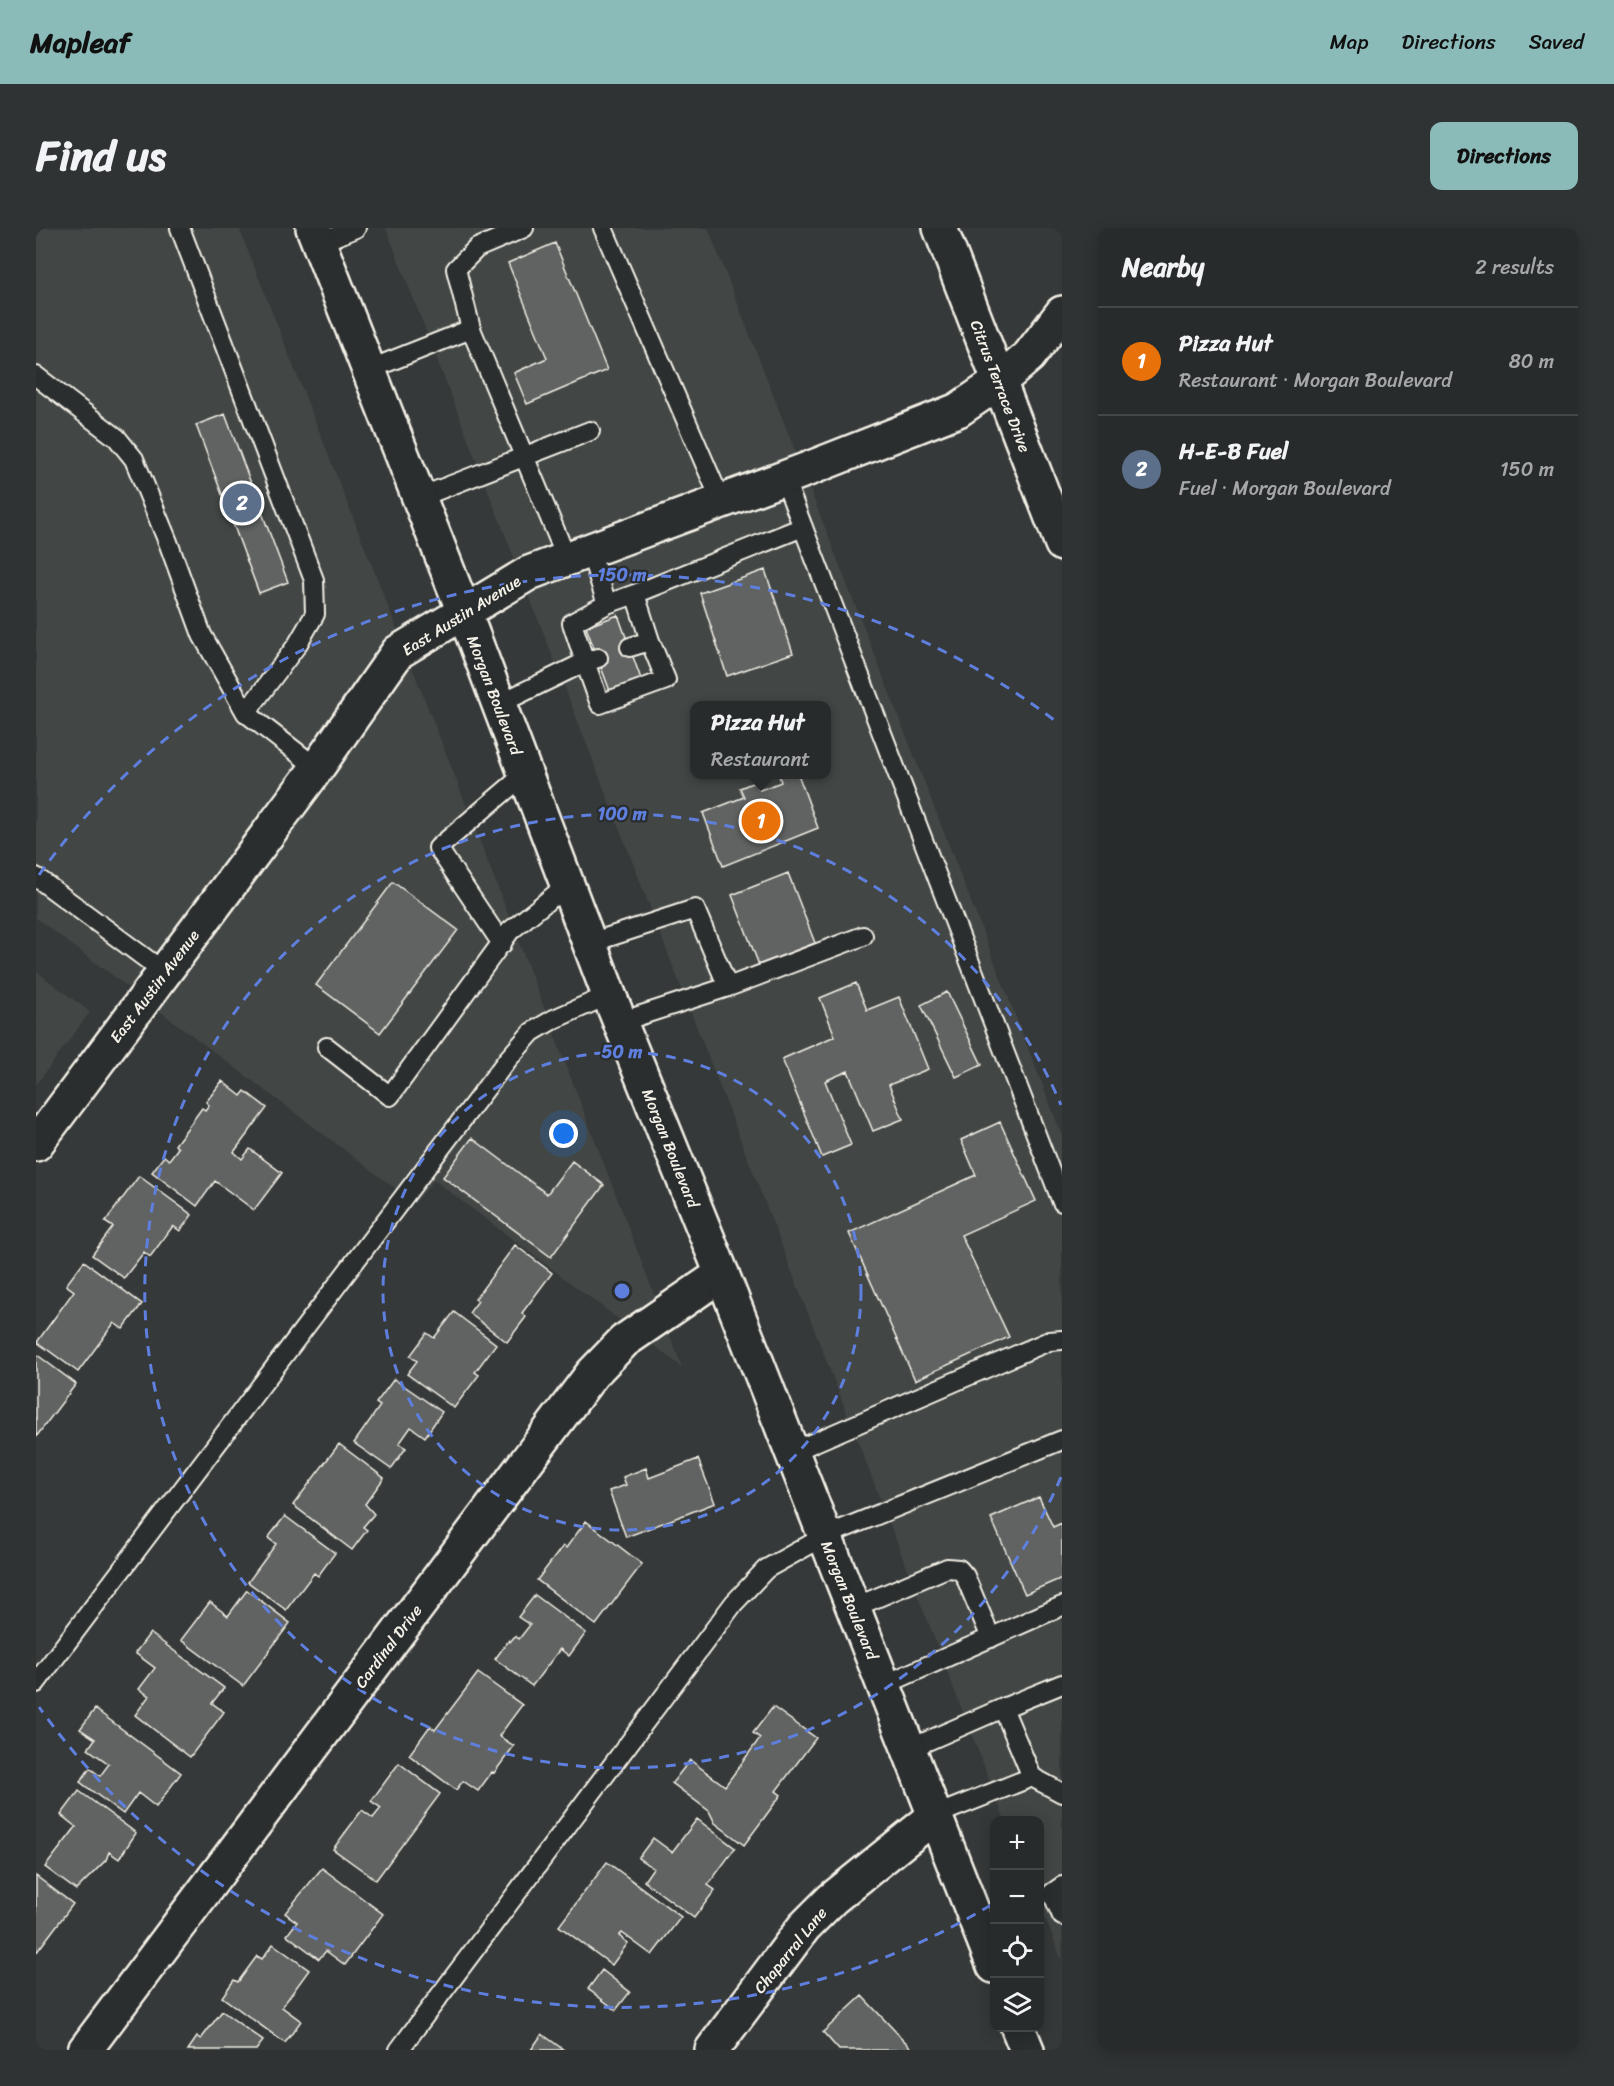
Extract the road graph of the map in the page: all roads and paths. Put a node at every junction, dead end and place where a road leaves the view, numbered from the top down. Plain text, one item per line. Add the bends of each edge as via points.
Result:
1 (180, 228) edge
2 (356, 228) edge
3 (524, 228) edge
4 (603, 228) edge
5 (939, 228) edge
6 (316, 236) edge
7 (1062, 313) edge
8 (471, 329) junction
9 (368, 370) junction
10 (36, 376) edge
11 (999, 382) junction
12 (590, 431) dead end
13 (525, 457) junction
14 (784, 478) junction
15 (418, 498) junction
16 (721, 501) junction
17 (802, 527) junction
18 (1062, 544) edge
19 (579, 555) junction
20 (635, 594) junction
21 (607, 604) junction
22 (464, 612) junction
23 (650, 641) junction
24 (630, 647) dead end
25 (591, 660) junction
26 (499, 704) junction
27 (246, 713) junction
28 (317, 768) junction
29 (525, 774) junction
30 (36, 877) edge
31 (567, 885) junction
32 (863, 936) dead end
33 (590, 943) junction
34 (502, 944) junction
35 (164, 972) junction
36 (728, 987) junction
37 (614, 1009) junction
38 (327, 1047) dead end
39 (36, 1144) edge
40 (1062, 1202) edge
41 (722, 1274) junction
42 (1062, 1340) edge
43 (1062, 1440) edge
44 (792, 1452) junction
45 (825, 1536) junction
46 (1062, 1606) edge
47 (853, 1608) junction
48 (991, 1638) junction
49 (36, 1683) edge
50 (1062, 1684) edge
51 (884, 1685) junction
52 (1003, 1708) junction
53 (909, 1749) junction
54 (1032, 1777) junction
55 (1062, 1793) edge
56 (936, 1815) junction
57 (1051, 1893) edge
58 (1062, 1916) edge
59 (986, 1921) edge
60 (990, 1944) edge
61 (85, 2050) edge
62 (399, 2050) edge
63 (712, 2050) edge

1 - 27 lane via 314,580 315,614
2 - 6 lane
3 - 8 lane via 477,248 456,269
4 - 16 lane
5 - 11 street, Citrus Terrace Drive
6 - 9 street, Morgan Boulevard
7 - 11 street, East Austin Avenue via 1029,356
8 - 9 lane
8 - 13 lane
9 - 15 street, Morgan Boulevard
10 - 27 lane via 117,438 134,459 202,635
11 - 14 street, East Austin Avenue via 958,410
11 - 18 street, Citrus Terrace Drive
12 - 13 lane
13 - 15 lane
13 - 19 lane
14 - 16 street, East Austin Avenue
14 - 17 lane
15 - 22 street, Morgan Boulevard
16 - 19 street, East Austin Avenue
17 - 20 lane
17 - 40 lane
19 - 21 lane
19 - 22 street, East Austin Avenue via 529,573
20 - 21 lane
20 - 23 lane
21 - 25 lane via 572,623
22 - 26 street, Morgan Boulevard
22 - 28 street, East Austin Avenue via 398,652
23 - 24 lane
23 - 25 lane via 666,680 600,704
25 - 26 lane
26 - 29 street, Morgan Boulevard
27 - 28 lane
28 - 35 street, East Austin Avenue
29 - 31 street, Morgan Boulevard
29 - 34 lane via 438,848
30 - 35 lane
31 - 33 street, Morgan Boulevard
31 - 34 lane via 510,930
32 - 36 lane
33 - 36 lane via 695,909
33 - 37 street, Morgan Boulevard
34 - 38 lane via 390,1096
35 - 39 street, East Austin Avenue
36 - 37 lane
37 - 41 street, Morgan Boulevard
37 - 49 lane via 554,1019 532,1032 508,1059
41 - 44 street, Morgan Boulevard
41 - 61 street, Cardinal Drive via 624,1341 592,1374
42 - 44 lane via 1049,1341
43 - 45 lane
44 - 45 street, Morgan Boulevard
45 - 47 street, Morgan Boulevard
45 - 62 lane via 766,1569 734,1604
46 - 48 lane
47 - 48 lane via 946,1568 959,1569
47 - 51 street, Morgan Boulevard
48 - 51 lane
50 - 52 lane
51 - 53 street, Morgan Boulevard
52 - 53 lane
52 - 54 lane
53 - 56 street, Morgan Boulevard
54 - 55 lane
54 - 56 lane
56 - 59 street, Morgan Boulevard
56 - 63 street, Chaparral Lane via 832,1899 804,1928
57 - 58 lane
59 - 60 street, Morgan Boulevard

